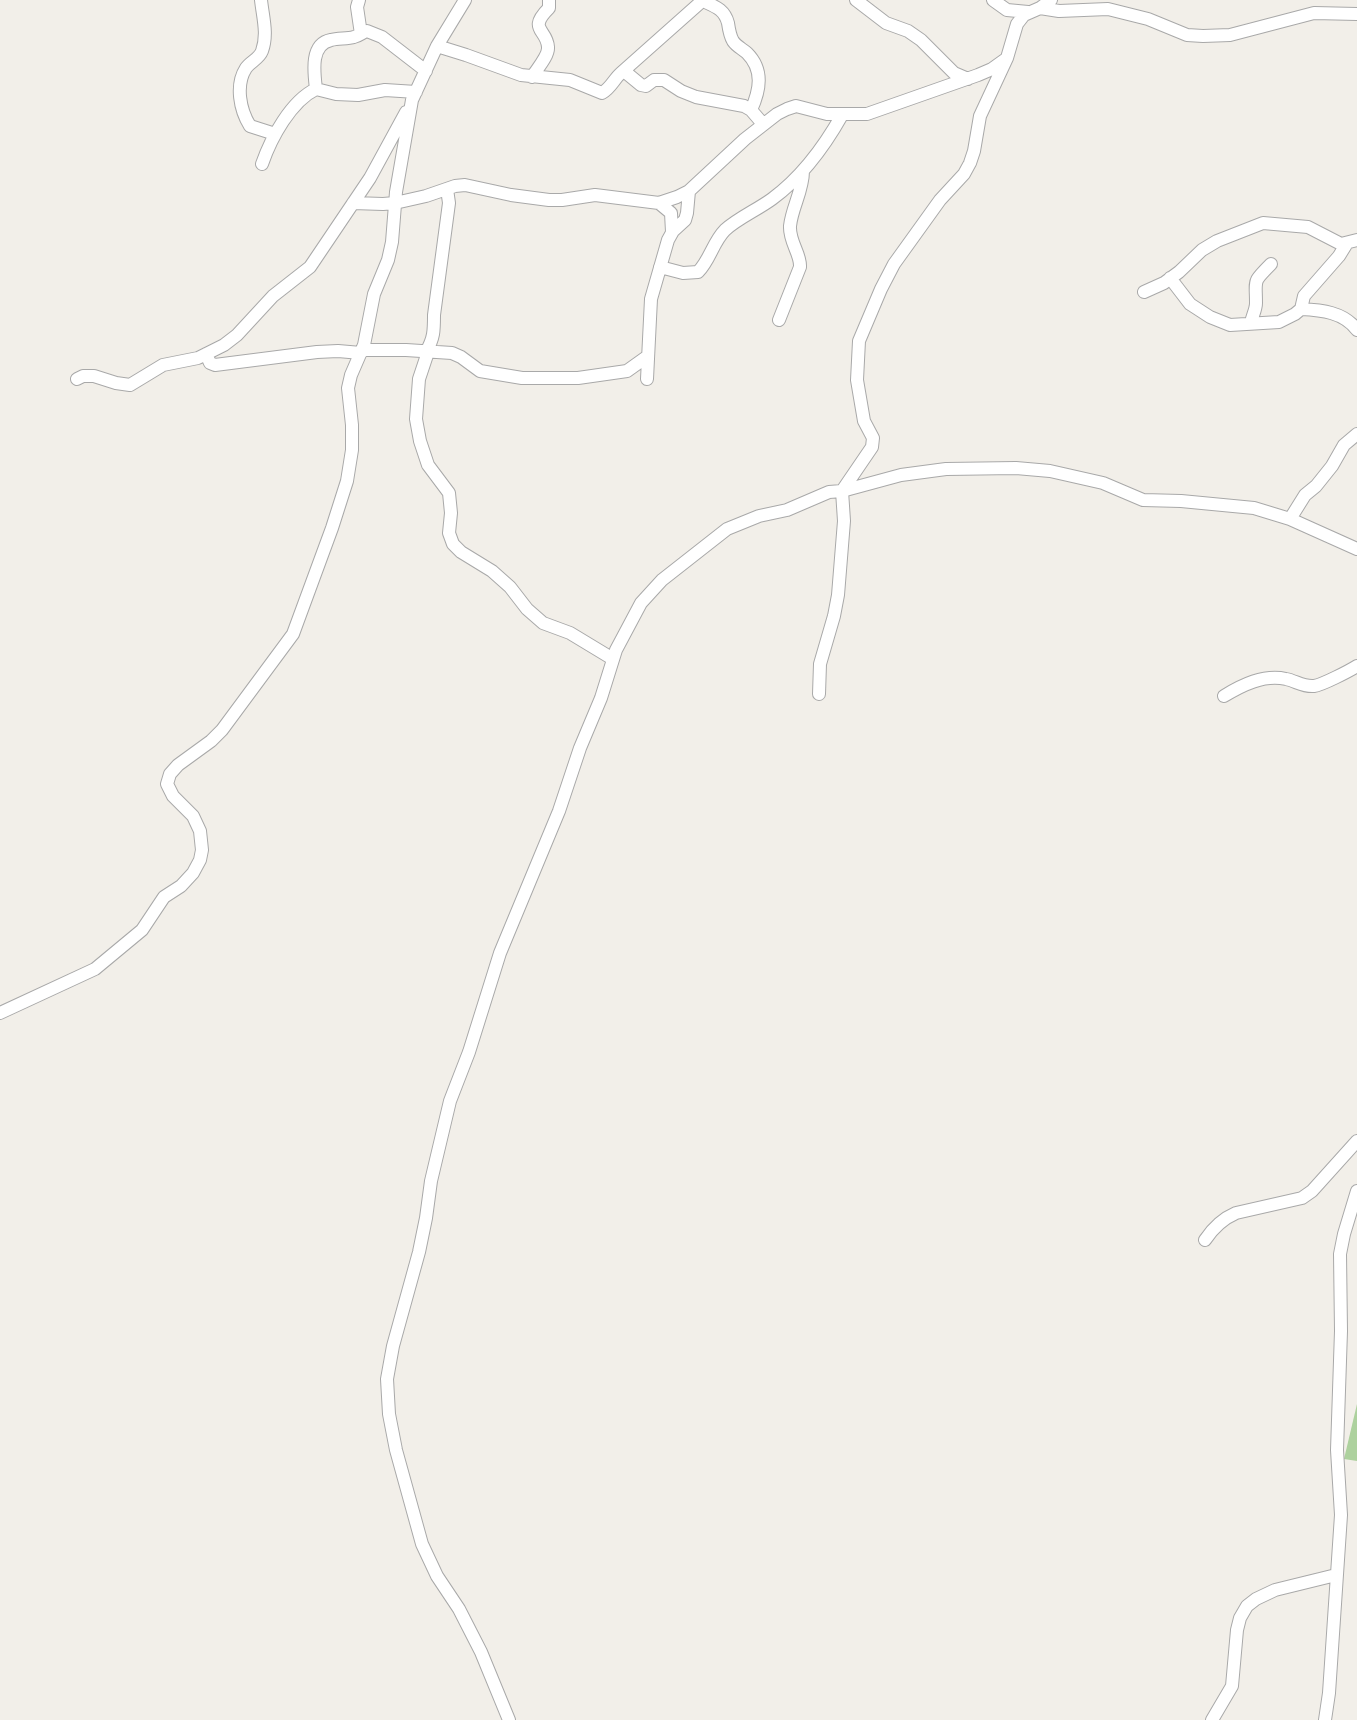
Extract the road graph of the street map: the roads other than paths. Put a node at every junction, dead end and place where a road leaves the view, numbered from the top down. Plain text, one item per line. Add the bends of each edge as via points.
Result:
1 (261, 0) edge
2 (359, 0) edge
3 (465, 0) edge
4 (549, 0) edge
5 (701, 0) edge
6 (856, 0) edge
7 (993, 0) edge
8 (1051, 0) edge
9 (1343, 0) edge
10 (1034, 10) junction
11 (1352, 13) edge
12 (361, 34) junction
13 (437, 46) junction
14 (1007, 58) junction
15 (624, 70) junction
16 (426, 71) junction
17 (532, 77) junction
18 (968, 79) junction
19 (316, 89) junction
20 (414, 96) junction
21 (751, 110) junction
22 (825, 114) junction
23 (842, 115) junction
24 (764, 124) junction
25 (275, 134) junction
26 (824, 146) junction
27 (262, 164) dead end
28 (803, 171) junction
29 (447, 189) junction
30 (689, 191) junction
31 (353, 203) junction
32 (395, 203) junction
33 (659, 203) junction
34 (672, 232) junction
35 (1352, 242) edge
36 (1271, 264) dead end
37 (660, 267) junction
38 (1170, 278) junction
39 (1144, 292) dead end
40 (1300, 309) junction
41 (779, 320) dead end
42 (1251, 323) junction
43 (1357, 330) edge
44 (362, 351) junction
45 (427, 352) junction
46 (206, 354) junction
47 (648, 356) junction
48 (77, 379) dead end
49 (647, 379) dead end
50 (1357, 434) edge
51 (842, 491) junction
52 (1290, 519) junction
53 (1357, 549) edge
54 (613, 659) junction
55 (1357, 666) edge
56 (819, 694) dead end
57 (1224, 696) dead end
58 (0, 1013) edge
59 (1357, 1141) edge
60 (1357, 1191) edge
61 (1205, 1240) dead end
62 (1336, 1575) junction
63 (509, 1720) edge
64 (1212, 1720) edge
65 (1325, 1720) edge

1 - 25 street via 265,38 260,56 245,70 240,101 250,126
2 - 12 street
3 - 13 street
4 - 17 street via 549,8 539,23 549,50
5 - 15 street
5 - 21 street via 725,14 732,39 758,69 759,85
6 - 18 street via 886,23 921,40 954,73
7 - 10 street via 1007,10
8 - 10 street
9 - 11 street
10 - 11 street via 1108,9 1149,19 1187,35 1203,36 1230,35 1314,13
10 - 14 street via 1023,15 1017,24
12 - 16 street via 367,31 382,37
12 - 19 street via 320,44 316,50
13 - 16 street
13 - 17 street
14 - 18 street
14 - 51 street via 980,116 970,163 894,264 859,341 857,380 872,447
15 - 17 street via 602,93 570,81
15 - 21 street via 641,85 664,80 696,97
16 - 20 street
18 - 23 street via 867,114
19 - 20 street via 358,95 385,90
19 - 25 street via 309,92
20 - 31 street
20 - 32 street
21 - 24 street
22 - 23 street
22 - 24 street via 796,106
22 - 26 street
23 - 26 street
24 - 30 street
25 - 27 street
26 - 28 street
28 - 37 street via 775,197 727,228 698,272 682,273
28 - 41 street via 790,227 800,267
29 - 32 street
29 - 33 street via 465,184 549,200 595,195
29 - 45 street via 449,203 435,327
30 - 33 street
30 - 34 street via 685,220
31 - 32 street
31 - 46 street via 310,267 273,296 237,335
32 - 44 street via 388,260 374,294
33 - 34 street via 671,213
34 - 37 street
35 - 38 street via 1337,243 1308,227 1263,223 1217,241
35 - 40 street via 1304,296
36 - 42 street via 1256,281
37 - 47 street via 651,299
38 - 39 street
38 - 42 street via 1190,304 1210,317 1230,325
40 - 42 street via 1279,322
40 - 43 street via 1322,310 1347,319
44 - 45 street
44 - 46 street via 317,352 215,365
44 - 58 street via 348,388 352,442 347,481 292,634 222,730 170,774 169,790 193,816 200,831 202,850 197,867 164,897 142,930 112,957 95,969
45 - 47 street via 452,353 480,371 522,378 578,378 627,371
45 - 54 street via 416,419 428,465 449,493 450,540 510,587 533,616
46 - 48 street via 163,365 130,384 94,376
47 - 49 street
50 - 52 street via 1344,445
51 - 52 street via 901,475 946,469 1016,468 1103,483 1143,500 1254,508
51 - 54 street via 829,492 727,529 662,580 641,603
51 - 56 street via 844,521 838,596 820,664
52 - 53 street
54 - 63 street via 559,811 500,953 470,1052 450,1101 419,1252 387,1379 396,1450 422,1544 459,1609
55 - 57 street via 1318,686 1277,678 1246,683
59 - 61 street via 1312,1191 1227,1217
60 - 62 street via 1340,1254 1337,1450 1341,1515
62 - 64 street via 1275,1590 1247,1606 1237,1630 1232,1686
62 - 65 street

